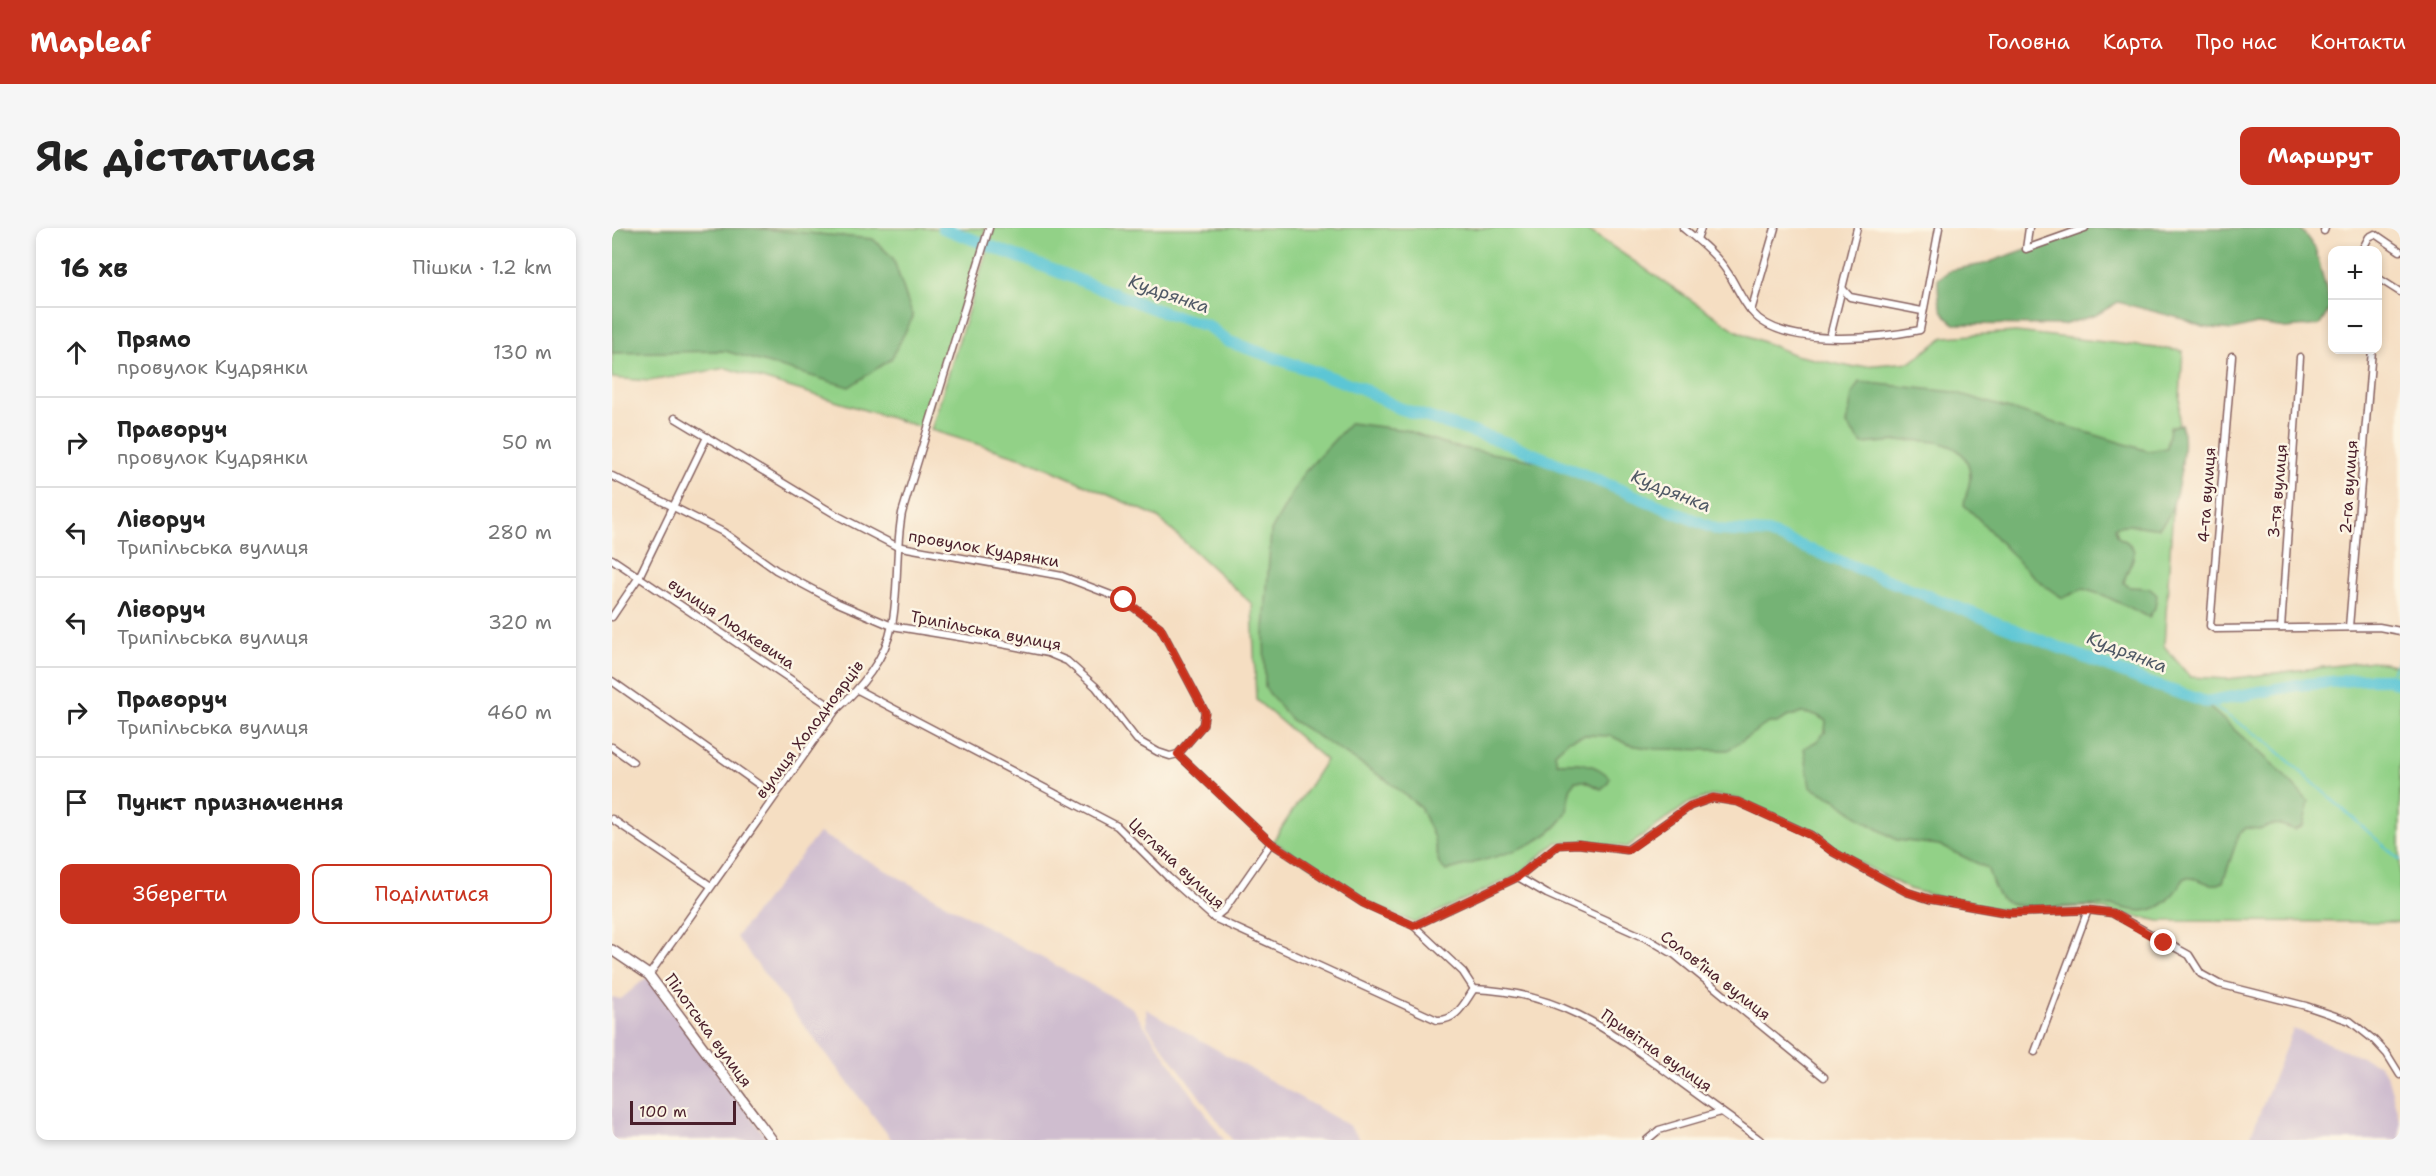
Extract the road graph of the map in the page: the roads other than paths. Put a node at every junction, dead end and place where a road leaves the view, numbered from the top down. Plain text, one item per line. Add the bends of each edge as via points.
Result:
1 (989, 228) edge
2 (1683, 228) edge
3 (1701, 228) edge
4 (1774, 228) edge
5 (1857, 228) edge
6 (1940, 228) edge
7 (2029, 228) edge
8 (2085, 228) edge
9 (1697, 239) junction
10 (2364, 246) edge
11 (2400, 250) edge
12 (2382, 281) edge
13 (1842, 287) junction
14 (2400, 292) edge
15 (1750, 311) junction
16 (1922, 311) junction
17 (1830, 337) junction
18 (2372, 354) edge
19 (2232, 356) dead end
20 (2300, 357) dead end
21 (675, 418) dead end
22 (707, 437) junction
23 (612, 476) edge
24 (674, 505) junction
25 (896, 546) junction
26 (612, 558) edge
27 (639, 577) junction
28 (612, 617) edge
29 (892, 626) junction
30 (2349, 627) junction
31 (2280, 628) junction
32 (2400, 631) edge
33 (612, 681) edge
34 (858, 690) junction
35 (836, 710) junction
36 (612, 747) edge
37 (1178, 754) junction
38 (633, 762) dead end
39 (775, 796) junction
40 (612, 819) edge
41 (1271, 843) junction
42 (1518, 877) junction
43 (711, 886) junction
44 (2088, 910) junction
45 (1214, 918) junction
46 (1414, 926) junction
47 (612, 950) edge
48 (650, 975) junction
49 (1474, 989) junction
50 (2035, 1052) dead end
51 (2400, 1074) edge
52 (1824, 1077) dead end
53 (1720, 1112) junction
54 (772, 1140) edge
55 (1647, 1140) edge
56 (1760, 1140) edge

1 - 25 street, вулиця Холодноярців via 902,513
2 - 9 street
3 - 9 street
4 - 15 street
5 - 13 street
6 - 16 street
7 - 8 street via 2026,249
9 - 15 street via 1726,270
10 - 11 street via 2375,234
12 - 14 street
13 - 16 street via 1850,297
13 - 17 street
15 - 17 street via 1780,330
16 - 17 street via 1920,330 1857,338
18 - 30 street, 2-га вулиця
19 - 31 street, 4-та вулиця via 2210,626
20 - 31 street, 3-тя вулиця
21 - 22 street, провулок Кудрянки
22 - 24 street
22 - 25 street, провулок Кудрянки
23 - 24 street, Трипільська вулиця
24 - 27 street
24 - 29 street, Трипільська вулиця via 723,532 776,570
25 - 29 street, вулиця Холодноярців
25 - 37 street, провулок Кудрянки via 1062,576 1124,600 1160,627 1205,712 1203,725
26 - 27 street, вулиця Людкевича
27 - 28 street
27 - 35 street, вулиця Людкевича
29 - 34 street, вулиця Холодноярців via 879,658
29 - 37 street, Трипільська вулиця via 1048,653 1067,661 1096,687 1137,740 1158,752
30 - 31 street
30 - 32 street
33 - 39 street
34 - 35 street, вулиця Холодноярців
34 - 45 street, Цегляна вулиця via 1117,826
35 - 39 street, вулиця Холодноярців
36 - 38 street
37 - 41 street
39 - 43 street, вулиця Холодноярців
40 - 43 street
41 - 45 street via 1225,909
41 - 46 street via 1363,903
42 - 44 street via 1558,845 1634,848 1690,806 1713,798 1738,802 1810,835 1833,852 1907,892 1929,899 2009,913
42 - 46 street
42 - 52 street, Соловʼїна вулиця via 1675,955
43 - 48 street, вулиця Холодноярців
44 - 50 street
44 - 51 street via 2112,913 2189,955 2201,974 2219,984 2350,1021 2381,1047
45 - 49 street, Цегляна вулиця via 1437,1020 1448,1020 1456,1014
46 - 49 street via 1463,972
47 - 48 street, Пілотська вулиця
48 - 54 street, Пілотська вулиця
49 - 53 street, Привітна вулиця via 1539,998 1584,1016
53 - 55 street via 1659,1131
53 - 56 street, Привітна вулиця

